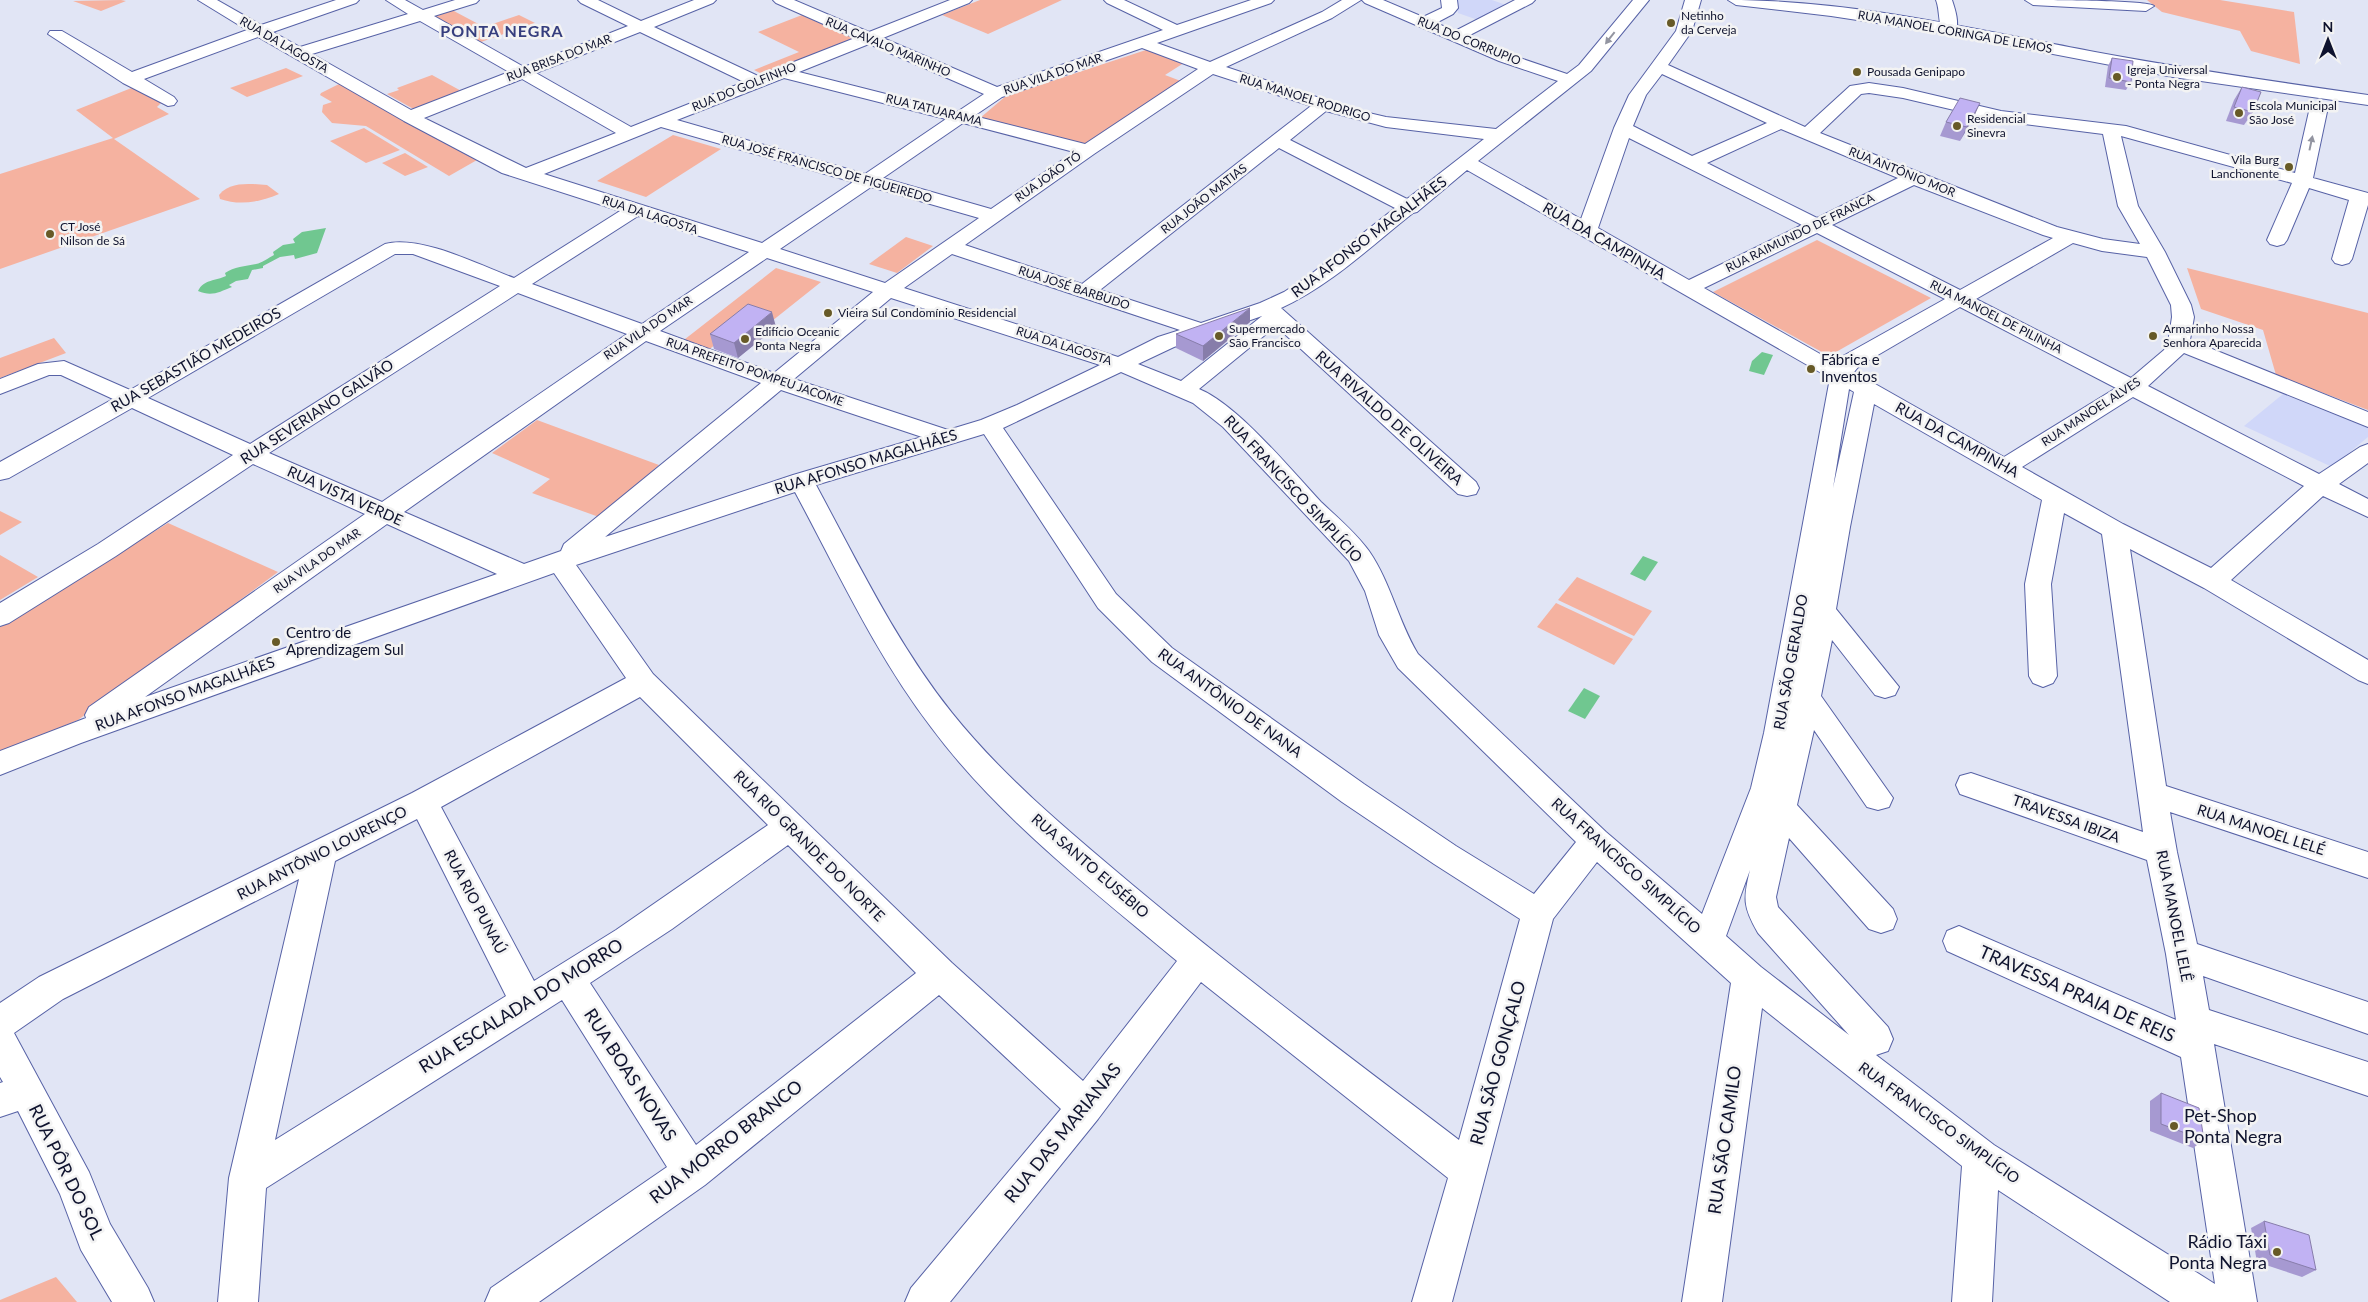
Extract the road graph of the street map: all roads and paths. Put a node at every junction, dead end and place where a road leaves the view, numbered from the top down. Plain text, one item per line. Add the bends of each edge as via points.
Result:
1 (206, 0) edge
2 (351, 0) edge
3 (394, 0) edge
4 (471, 0) edge
5 (586, 0) edge
6 (708, 0) edge
7 (781, 0) edge
8 (964, 0) edge
9 (1112, 0) edge
10 (1266, 0) edge
11 (1353, 0) edge
12 (1370, 0) edge
13 (1449, 0) edge
14 (1527, 0) edge
15 (1641, 0) edge
16 (1693, 0) edge
17 (1736, 0) edge
18 (1944, 0) edge
19 (2033, 0) edge
20 (2146, 6) dead end
21 (421, 15) junction
22 (1424, 23) junction
23 (640, 27) junction
24 (1949, 29) junction
25 (258, 30) junction
26 (1177, 31) junction
27 (56, 34) dead end
28 (1455, 36) junction
29 (867, 38) junction
30 (1144, 43) junction
31 (296, 56) junction
32 (1658, 66) junction
33 (1210, 68) junction
34 (522, 72) junction
35 (781, 72) junction
36 (2173, 72) junction
37 (129, 79) junction
38 (1570, 80) junction
39 (757, 82) junction
40 (338, 83) dead end
41 (996, 93) junction
42 (2368, 100) edge
43 (168, 102) dead end
44 (1323, 105) junction
45 (2319, 107) junction
46 (2352, 115) dead end
47 (410, 117) junction
48 (961, 117) junction
49 (660, 121) junction
50 (1781, 123) junction
51 (1623, 128) junction
52 (2111, 129) junction
53 (629, 133) junction
54 (1808, 134) junction
55 (1500, 135) junction
56 (1278, 141) junction
57 (1088, 150) junction
58 (1692, 162) junction
59 (1468, 163) junction
60 (525, 175) junction
61 (1913, 178) junction
62 (2303, 179) junction
63 (866, 180) junction
64 (2364, 197) edge
65 (1410, 208) junction
66 (635, 210) junction
67 (994, 216) junction
68 (1817, 225) junction
69 (1587, 231) junction
70 (2069, 237) junction
71 (2277, 240) dead end
72 (950, 247) junction
73 (392, 248) joint
74 (761, 250) junction
75 (2155, 252) junction
76 (2342, 259) dead end
77 (515, 286) junction
78 (1687, 289) junction
79 (888, 290) junction
80 (1084, 292) junction
81 (1961, 299) junction
82 (1271, 311) junction
83 (1199, 329) junction
84 (643, 332) junction
85 (2179, 343) junction
86 (1122, 364) junction
87 (1841, 375) junction
88 (776, 381) junction
89 (0, 387) edge
90 (2132, 388) junction
91 (1185, 389) junction
92 (1865, 397) junction
93 (132, 398) junction
94 (2368, 420) edge
95 (989, 425) junction
96 (949, 438) junction
97 (2368, 452) edge
98 (251, 454) junction
99 (2005, 467) junction
100 (0, 472) edge
101 (802, 481) junction
102 (2320, 484) junction
103 (1467, 488) dead end
104 (2055, 496) junction
105 (2368, 509) edge
106 (384, 513) junction
107 (2114, 530) junction
108 (560, 561) junction
109 (522, 574) junction
110 (2213, 581) junction
111 (1823, 611) junction
112 (0, 616) edge
113 (2368, 673) edge
114 (2043, 676) dead end
115 (643, 682) junction
116 (1884, 687) dead end
117 (1806, 698) junction
118 (71, 735) junction
119 (0, 764) edge
120 (1971, 785) dead end
121 (2153, 794) junction
122 (1878, 798) dead end
123 (423, 802) junction
124 (1781, 808) junction
125 (789, 827) junction
126 (1595, 841) junction
127 (2161, 852) junction
128 (321, 854) junction
129 (2368, 865) edge
130 (1538, 913) junction
131 (1881, 919) dead end
132 (1708, 940) junction
133 (1959, 941) dead end
134 (2183, 954) junction
135 (1198, 960) junction
136 (940, 974) junction
137 (1749, 978) junction
138 (568, 979) junction
139 (527, 1002) junction
140 (2368, 1018) edge
141 (0, 1023) edge
142 (2195, 1034) junction
143 (1876, 1039) dead end
144 (0, 1041) edge
145 (2368, 1079) edge
146 (13, 1095) edge
147 (1085, 1107) junction
148 (1981, 1158) junction
149 (1469, 1170) junction
150 (692, 1172) junction
151 (248, 1178) junction
152 (1438, 1299) edge
153 (134, 1302) edge
154 (238, 1302) edge
155 (505, 1302) edge
156 (925, 1302) edge
157 (1702, 1302) edge
158 (1972, 1302) edge
159 (2206, 1302) edge
160 (2237, 1302) edge

1 - 25 street, RUA DA LAGOSTA
2 - 25 street
3 - 21 street
4 - 21 street
5 - 23 street
6 - 23 street, RUA BRISA DO MAR
7 - 29 street, RUA CAVALO MARINHO
8 - 29 street, RUA DO GOLFINHO
9 - 26 street
10 - 26 street, RUA VILA DO MAR
11 - 33 street, RUA JOÃO TÓ
12 - 22 street, RUA DO CORRUPIO
13 - 22 street via 1448,11
14 - 28 street
15 -> 38 street, RUA AFONSO MAGALHÃES via 1592,62
16 - 32 street via 1684,32
17 - 24 street, RUA MANOEL CORINGA DE LEMOS
18 - 24 street
19 - 20 street
21 - 31 street
21 - 34 street
22 - 28 street, RUA DO CORRUPIO
23 - 34 street, RUA BRISA DO MAR
23 - 39 street
24 - 36 street, RUA MANOEL CORINGA DE LEMOS
25 - 31 street, RUA DA LAGOSTA
25 - 37 street
26 - 30 street, RUA VILA DO MAR
27 - 37 street
28 - 38 street, RUA DO CORRUPIO via 1505,58
29 - 35 street, RUA DO GOLFINHO
29 - 41 street, RUA CAVALO MARINHO
30 - 33 street, RUA MANOEL RODRIGO
30 - 41 street, RUA VILA DO MAR
31 - 40 street
31 - 47 street, RUA DA LAGOSTA
32 - 50 street, RUA ANTÔNIO MOR
32 - 51 street via 1638,95
33 - 44 street, RUA MANOEL RODRIGO
33 - 57 street, RUA JOÃO TÓ
34 - 47 street, RUA BRISA DO MAR
34 - 53 street
35 - 39 street, RUA DO GOLFINHO
35 - 48 street, RUA TATUARAMA
36 - 42 street
36 - 45 street
37 - 43 street
38 - 55 street, RUA AFONSO MAGALHÃES
39 - 49 street, RUA DO GOLFINHO
41 - 48 street, RUA VILA DO MAR
44 - 55 street, RUA MANOEL RODRIGO via 1386,122
44 - 56 street, RUA JOÃO MATIAS
45 - 46 street
62 -> 45 street
47 - 60 street, RUA DA LAGOSTA
48 - 57 street, RUA TATUARAMA
48 - 63 street, RUA VILA DO MAR
49 - 53 street, RUA DO GOLFINHO
49 - 63 street, RUA JOSÉ FRANCISCO DE FIGUEIREDO
50 - 54 street, RUA ANTÔNIO MOR
50 - 58 street
51 - 58 street, RUA MANOEL DE PILINHA
51 - 69 street
52 - 54 street via 2001,116 1869,88 1856,90
52 - 62 street via 2143,134
52 - 75 street, RUA MANOEL ALVES via 2128,206
53 - 60 street, RUA DO GOLFINHO
54 - 61 street, RUA ANTÔNIO MOR
55 - 59 street, RUA AFONSO MAGALHÃES
56 - 65 street
56 - 80 street, RUA JOÃO MATIAS
57 - 67 street, RUA JOÃO TÓ
58 - 68 street, RUA MANOEL DE PILINHA
59 - 65 street, RUA AFONSO MAGALHÃES
59 - 69 street, RUA DA CAMPINHA
60 - 66 street, RUA DA LAGOSTA
61 - 68 street, RUA RAIMUNDO DE FRANCA
61 - 70 street, RUA ANTÔNIO MOR
62 - 64 street
62 - 71 street
63 - 67 street, RUA JOSÉ FRANCISCO DE FIGUEIREDO
63 - 74 street, RUA VILA DO MAR
64 - 76 street
65 - 82 street, RUA AFONSO MAGALHÃES
66 - 74 street, RUA DA LAGOSTA
66 - 77 street, RUA SEVERIANO GALVÃO
67 - 72 street, RUA JOÃO TÓ
68 - 78 street, RUA RAIMUNDO DE FRANCA
68 - 81 street, RUA MANOEL DE PILINHA
69 - 78 street, RUA DA CAMPINHA
70 - 75 street, RUA ANTÔNIO MOR
70 - 81 street
72 - 79 street, RUA JOÃO TÓ
72 - 80 street, RUA JOSÉ BARBUDO
73 - 77 street, RUA PREFEITO POMPEU JACOME via 415,248
73 - 93 street, RUA SEBASTIÃO MEDEIROS
74 - 79 street, RUA DA LAGOSTA
74 - 84 street, RUA VILA DO MAR
75 - 85 street, RUA MANOEL ALVES via 2181,305 2184,317
77 - 84 street, RUA PREFEITO POMPEU JACOME
77 - 98 street, RUA SEVERIANO GALVÃO
78 - 87 street, RUA DA CAMPINHA
79 - 86 street, RUA DA LAGOSTA
79 - 88 street, RUA JOÃO TÓ
80 - 83 street, RUA JOSÉ BARBUDO
81 - 87 street via 1851,362
81 - 90 street, RUA MANOEL DE PILINHA
82 - 83 street, RUA AFONSO MAGALHÃES
82 - 91 street, RUA AFONSO MAGALHÃES
82 - 103 street, RUA RIVALDO DE OLIVEIRA
83 - 86 street, RUA AFONSO MAGALHÃES
84 - 88 street, RUA PREFEITO POMPEU JACOME
84 - 106 street, RUA VILA DO MAR
85 - 90 street, RUA MANOEL ALVES via 2172,354
85 - 94 street
86 - 91 street, RUA FRANCISCO SIMPLÍCIO
86 - 95 street, RUA AFONSO MAGALHÃES
87 - 92 street, RUA DA CAMPINHA
87 - 132 street, RUA SÃO GERALDO via 1779,733 1768,778
88 - 96 street, RUA PREFEITO POMPEU JACOME
88 - 108 street, RUA JOÃO TÓ
89 - 93 street, RUA VISTA VERDE via 40,371 64,368
90 - 99 street, RUA MANOEL ALVES
90 - 102 street, RUA MANOEL DE PILINHA
91 - 126 street, RUA FRANCISCO SIMPLÍCIO via 1224,416 1359,556 1378,591 1393,635 1408,661
92 - 99 street, RUA DA CAMPINHA
92 - 111 street, RUA SÃO GERALDO
93 - 98 street, RUA VISTA VERDE
93 - 100 street, RUA SEBASTIÃO MEDEIROS
95 - 96 street, RUA AFONSO MAGALHÃES
95 - 130 street, RUA ANTÔNIO DE NANA via 1107,601 1162,655 1353,793
96 - 101 street, RUA AFONSO MAGALHÃES
97 - 102 street
98 - 106 street, RUA VISTA VERDE
98 - 112 street, RUA SEVERIANO GALVÃO via 108,550
99 - 104 street, RUA DA CAMPINHA
101 - 108 street, RUA AFONSO MAGALHÃES
101 - 135 street, RUA SANTO EUSÉBIO via 901,662 942,721 998,784
102 - 105 street, RUA MANOEL DE PILINHA
102 - 110 street
104 - 107 street, RUA DA CAMPINHA
104 - 114 street via 2038,584
106 - 109 street, RUA VISTA VERDE
106 - 118 street, RUA VILA DO MAR
107 - 110 street, RUA DA CAMPINHA
107 - 121 street, RUA MANOEL LELÊ
108 - 109 street, RUA AFONSO MAGALHÃES
108 - 115 street, RUA RIO GRANDE DO NORTE
109 - 118 street, RUA AFONSO MAGALHÃES
110 - 113 street, RUA DA CAMPINHA
111 - 116 street
111 - 117 street, RUA SÃO GERALDO
115 - 123 street, RUA ANTÔNIO LOURENÇO
115 - 125 street, RUA RIO GRANDE DO NORTE
117 - 122 street
117 - 124 street, RUA SÃO GERALDO
118 - 119 street, RUA AFONSO MAGALHÃES
120 - 127 street, TRAVESSA IBIZA
121 - 127 street, RUA MANOEL LELÊ
121 - 129 street, RUA MANOEL LELÉ
123 - 128 street, RUA ANTÔNIO LOURENÇO
123 - 139 street, RUA RIO PUNAÚ
124 - 131 street
124 - 143 street, RUA SÃO GERALDO via 1760,897 1762,910 1770,923
125 - 136 street, RUA RIO GRANDE DO NORTE
125 - 138 street, RUA ESCALADA DO MORRO via 689,899
126 - 130 street, RUA SÃO GONÇALO
126 - 132 street, RUA FRANCISCO SIMPLÍCIO
127 - 134 street, RUA MANOEL LELÊ
128 - 141 street, RUA ANTÔNIO LOURENÇO via 51,988
128 - 151 street
130 - 149 street, RUA SÃO GONÇALO
132 - 137 street, RUA FRANCISCO SIMPLÍCIO
133 - 142 street, TRAVESSA PRAIA DE REIS
134 - 140 street
134 - 142 street, RUA MANOEL LELÊ
135 - 147 street, RUA DAS MARIANAS
135 - 149 street, RUA SANTO EUSÉBIO
136 - 147 street, RUA RIO GRANDE DO NORTE
136 - 150 street, RUA MORRO BRANCO
137 - 148 street, RUA FRANCISCO SIMPLÍCIO
137 - 157 street, RUA SÃO CAMILO
138 - 139 street, RUA ESCALADA DO MORRO
138 - 150 street, RUA BOAS NOVAS
139 - 151 street, RUA ESCALADA DO MORRO
142 - 145 street, TRAVESSA PRAIA DE REIS
142 - 160 street, RUA MANOEL LELÊ
144 - 146 street, RUA PÔR DO SOL
146 - 153 street, RUA PÔR DO SOL via 76,1185 96,1236
147 - 156 street, RUA DAS MARIANAS
148 - 158 street
148 - 159 street, RUA FRANCISCO SIMPLÍCIO
149 - 152 street, RUA SÃO GONÇALO
150 - 155 street, RUA MORRO BRANCO
151 - 154 street

